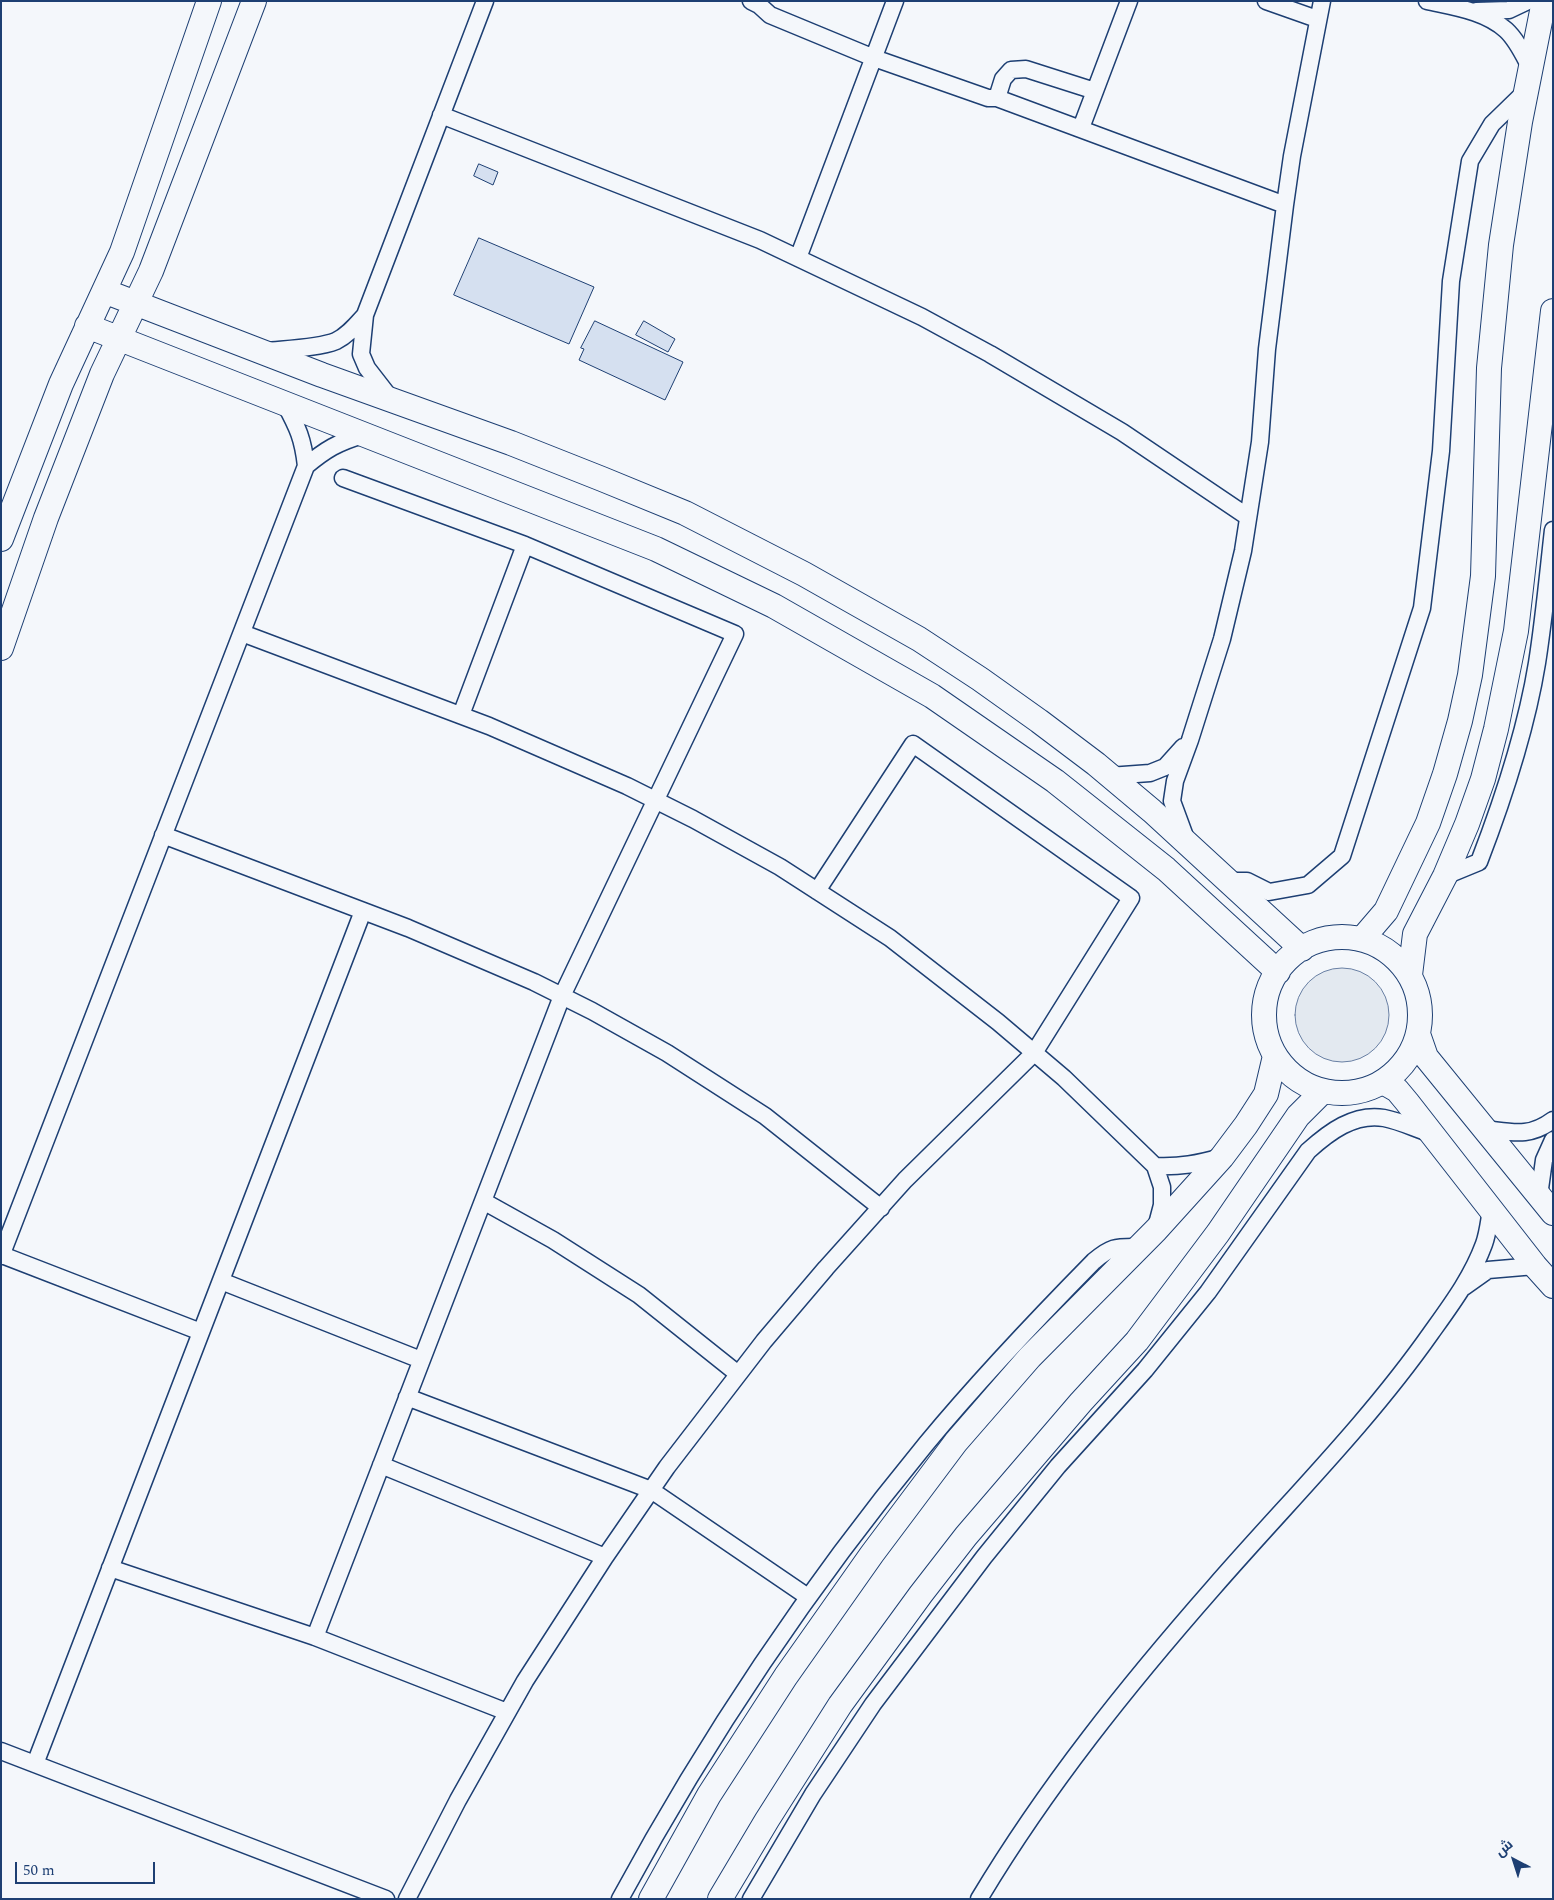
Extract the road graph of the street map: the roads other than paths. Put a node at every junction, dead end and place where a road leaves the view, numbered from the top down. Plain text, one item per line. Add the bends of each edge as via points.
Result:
1 (209, 1) edge
2 (254, 1) edge
3 (485, 1) edge
4 (895, 1) edge
5 (1130, 1) edge
6 (1266, 1) edge
7 (1322, 1) edge
8 (1427, 1) edge
9 (1528, 1) edge
10 (1544, 1) edge
11 (757, 2) edge
12 (1471, 11) junction
13 (1317, 19) junction
14 (874, 58) junction
15 (1528, 80) junction
16 (1095, 91) junction
17 (997, 98) junction
18 (441, 115) junction
19 (1081, 128) junction
20 (1285, 205) junction
21 (798, 258) junction
22 (104, 291) junction
23 (136, 303) junction
24 (1553, 311) edge
25 (365, 315) junction
26 (88, 326) junction
27 (118, 339) junction
28 (262, 351) junction
29 (391, 399) junction
30 (285, 404) junction
31 (363, 435) junction
32 (306, 466) junction
33 (343, 478) dead end
34 (1248, 517) junction
35 (1553, 530) edge
36 (1, 539) edge
37 (525, 546) junction
38 (242, 632) junction
39 (1, 648) edge
40 (461, 715) junction
41 (1190, 740) junction
42 (1109, 776) junction
43 (655, 800) junction
44 (163, 835) junction
45 (1187, 843) junction
46 (1445, 876) junction
47 (1229, 881) junction
48 (818, 891) junction
49 (364, 911) junction
50 (1362, 940) junction
51 (1302, 948) junction
52 (1278, 972) junction
53 (1410, 975) junction
54 (562, 996) junction
55 (1418, 1034) junction
56 (1034, 1053) junction
57 (1275, 1056) junction
58 (1382, 1082) junction
59 (1323, 1091) junction
60 (1553, 1120) edge
61 (1484, 1129) junction
62 (1528, 1133) junction
63 (1432, 1134) junction
64 (1553, 1141) edge
65 (1222, 1157) junction
66 (1156, 1166) junction
67 (482, 1201) junction
68 (1546, 1205) edge
69 (881, 1208) junction
70 (1491, 1210) junction
71 (1156, 1230) junction
72 (1138, 1247) junction
73 (2, 1255) edge
74 (1535, 1266) junction
75 (221, 1281) junction
76 (1553, 1286) edge
77 (1462, 1288) junction
78 (201, 1332) junction
79 (421, 1360) junction
80 (738, 1374) junction
81 (407, 1397) junction
82 (381, 1465) junction
83 (651, 1490) junction
84 (605, 1557) junction
85 (110, 1568) junction
86 (808, 1597) junction
87 (314, 1637) junction
88 (507, 1712) junction
89 (1, 1751) edge
90 (35, 1764) junction
91 (386, 1899) edge
92 (406, 1899) edge
93 (620, 1899) edge
94 (651, 1899) edge
95 (720, 1899) edge
96 (751, 1899) edge
97 (979, 1899) edge

1 - 22 main road via 122,252
2 - 23 main road
3 - 18 street
4 - 14 street
5 - 16 street
6 - 13 street
7 - 13 street
8 - 12 street
9 - 12 street via 1508,10
10 - 15 main road
11 - 14 street via 770,15
12 - 15 street via 1507,30 1517,43
13 - 20 street
14 - 17 street via 988,98
14 - 21 street
15 - 47 street via 1492,124 1470,161 1451,281 1441,451 1422,608 1342,856 1308,885 1269,892 1247,881
15 - 50 main road via 1501,246 1490,358 1483,576 1470,675 1445,774 1428,823 1386,911
16 - 17 street via 1026,69 1012,70 1003,79
16 - 19 street
17 - 19 street
18 - 21 street via 760,240
18 - 25 street
19 - 20 street
20 - 34 street via 1267,348 1260,442
21 - 34 street via 922,317 990,354 1122,432
22 - 23 main road
22 - 26 main road
23 - 27 main road
23 - 28 main road
24 - 46 main road via 1510,665 1483,779
25 - 28 street via 337,341
25 - 29 street via 361,354
26 - 27 main road
26 - 36 main road via 61,384
27 - 30 main road
27 - 39 main road via 50,508
28 - 29 main road
29 - 42 main road via 602,478 746,542 919,639 1039,721
30 - 31 main road
30 - 32 street via 298,428
31 - 32 street via 340,441
31 - 52 main road via 656,549 774,606 932,696 1056,781 1166,869
32 - 38 street
33 - 37 street
34 - 41 street via 1222,639
35 - 46 street via 1537,664 1505,793 1479,862
37 - 40 street
37 - 43 street via 735,634
38 - 40 street
38 - 44 street
40 - 43 street
41 - 42 street via 1165,767 1150,773
41 - 45 street via 1174,781 1172,801
42 - 45 main road
43 - 48 street via 736,842
43 - 54 street
44 - 49 street
44 - 73 street
45 - 47 main road
46 - 53 main road via 1415,934
47 - 51 main road
48 - 56 street via 890,938
48 - 56 street via 913,744 1131,898
49 - 54 street via 471,954
49 - 75 street
50 - 51 main road via 1331,938
50 - 53 main road via 1389,952
51 - 52 main road
52 - 57 main road via 1266,997 1264,1012 1265,1027
53 - 55 main road via 1420,1004
54 - 67 street
54 - 69 street via 667,1053 765,1116
55 - 58 main road via 1405,1062
55 - 61 main road via 1426,1057
56 - 66 street
56 - 69 street via 905,1180
57 - 59 main road via 1296,1078
57 - 65 main road via 1266,1094
58 - 59 main road via 1354,1093
58 - 63 main road via 1397,1090
59 - 95 main road via 1298,1116 1218,1233 1137,1341 1081,1402 921,1594 840,1705
60 - 62 street
61 - 62 street
61 - 68 main road
62 - 64 street
63 - 70 main road
63 - 96 street via 1382,1118 1358,1119 1338,1127 1308,1151 1202,1299 990,1549 873,1704 813,1794
64 - 68 street via 1544,1160
65 - 66 street via 1193,1165
65 - 71 main road
66 - 71 street via 1162,1187
67 - 79 street
67 - 80 street via 553,1240 638,1295
69 - 80 street via 826,1268
70 - 74 main road
70 - 77 street via 1485,1241
71 - 72 main road
72 - 86 street via 1107,1250 1033,1324 927,1443
72 - 94 main road via 1030,1357 956,1442 872,1554 786,1676 709,1795
73 - 78 street
74 - 76 main road
74 - 77 street via 1488,1270
75 - 78 street
75 - 79 street
77 - 97 street via 1370,1413 1152,1658 1050,1791
78 - 85 street
79 - 81 street
80 - 83 street
81 - 82 street
81 - 83 street
82 - 84 street
82 - 87 street
83 - 84 street
83 - 86 street
84 - 88 street
85 - 87 street
85 - 90 street
86 - 93 street via 729,1714
87 - 88 street
88 - 92 street
89 - 90 street
90 - 91 street

